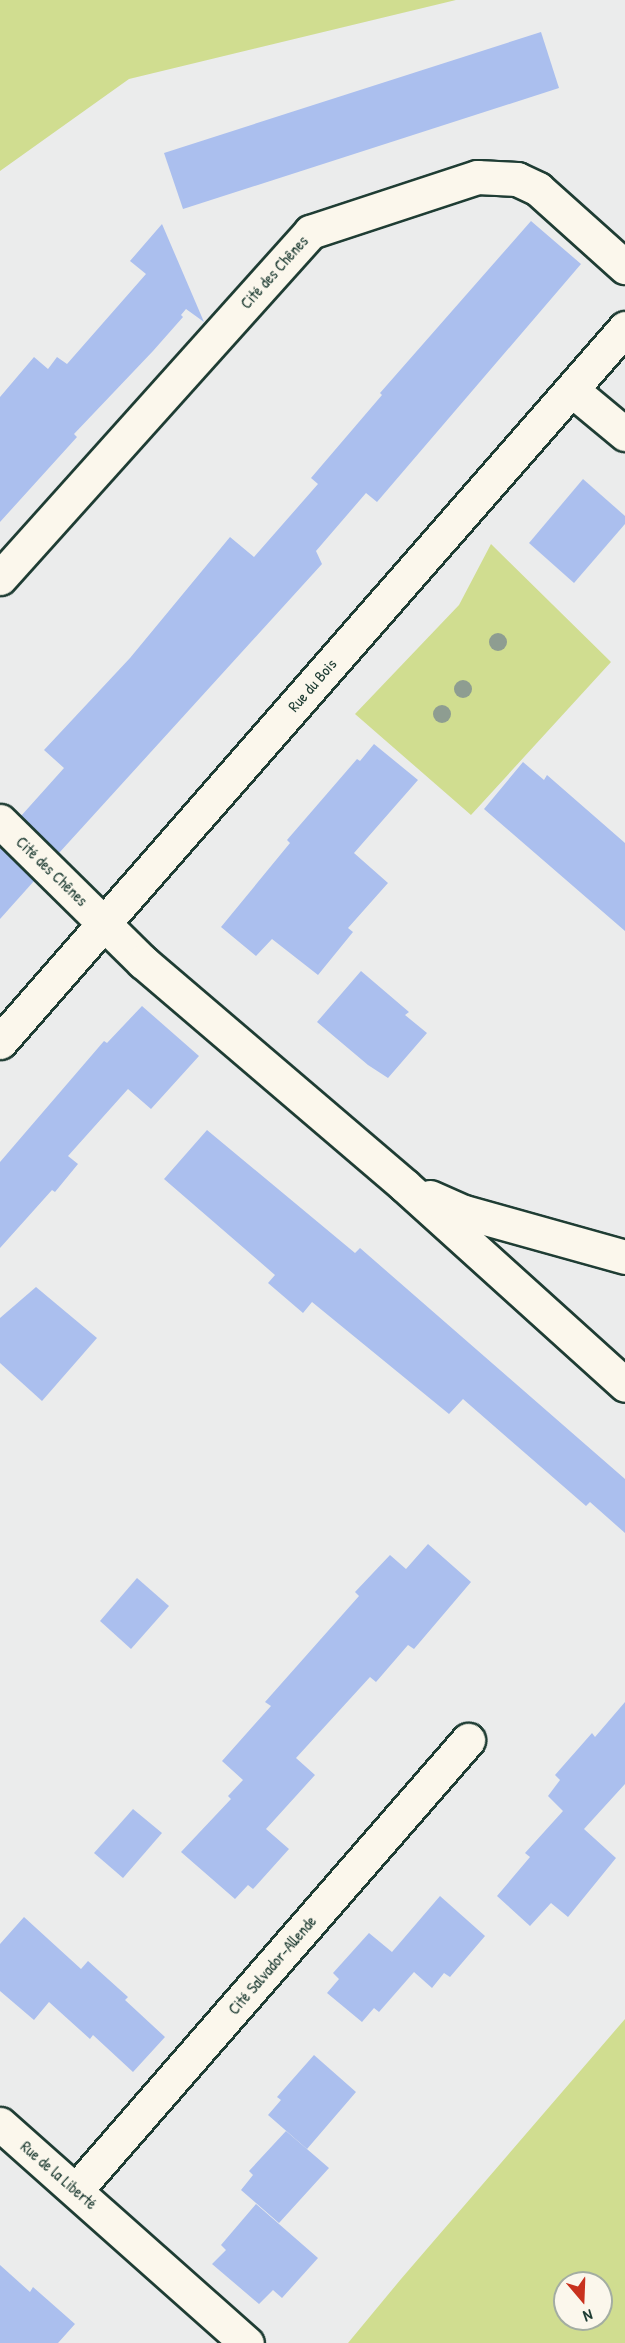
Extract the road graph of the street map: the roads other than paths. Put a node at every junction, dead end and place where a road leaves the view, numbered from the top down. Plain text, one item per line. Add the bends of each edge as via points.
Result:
1 (625, 267) edge
2 (625, 328) edge
3 (572, 390) junction
4 (625, 434) edge
5 (0, 578) edge
6 (0, 821) edge
7 (105, 922) junction
8 (0, 1042) edge
9 (404, 1185) junction
10 (625, 1257) edge
11 (625, 1385) edge
12 (468, 1740) dead end
13 (0, 2124) edge
14 (76, 2190) junction
15 (247, 2343) edge

1 - 5 street, Cité des Chênes via 538,189 517,179 477,177 310,232
2 - 3 street, Rue du Bois
3 - 4 street
3 - 7 street, Rue du Bois
6 - 7 street, Cité des Chênes
7 - 8 street, Rue du Bois
7 - 9 street, Cité des Chênes via 142,962
9 - 10 street via 464,1212
9 - 11 street
12 - 14 street, Cité Salvador-Allende
13 - 14 street, Rue de la Liberté
14 - 15 street, Rue de la Liberté

